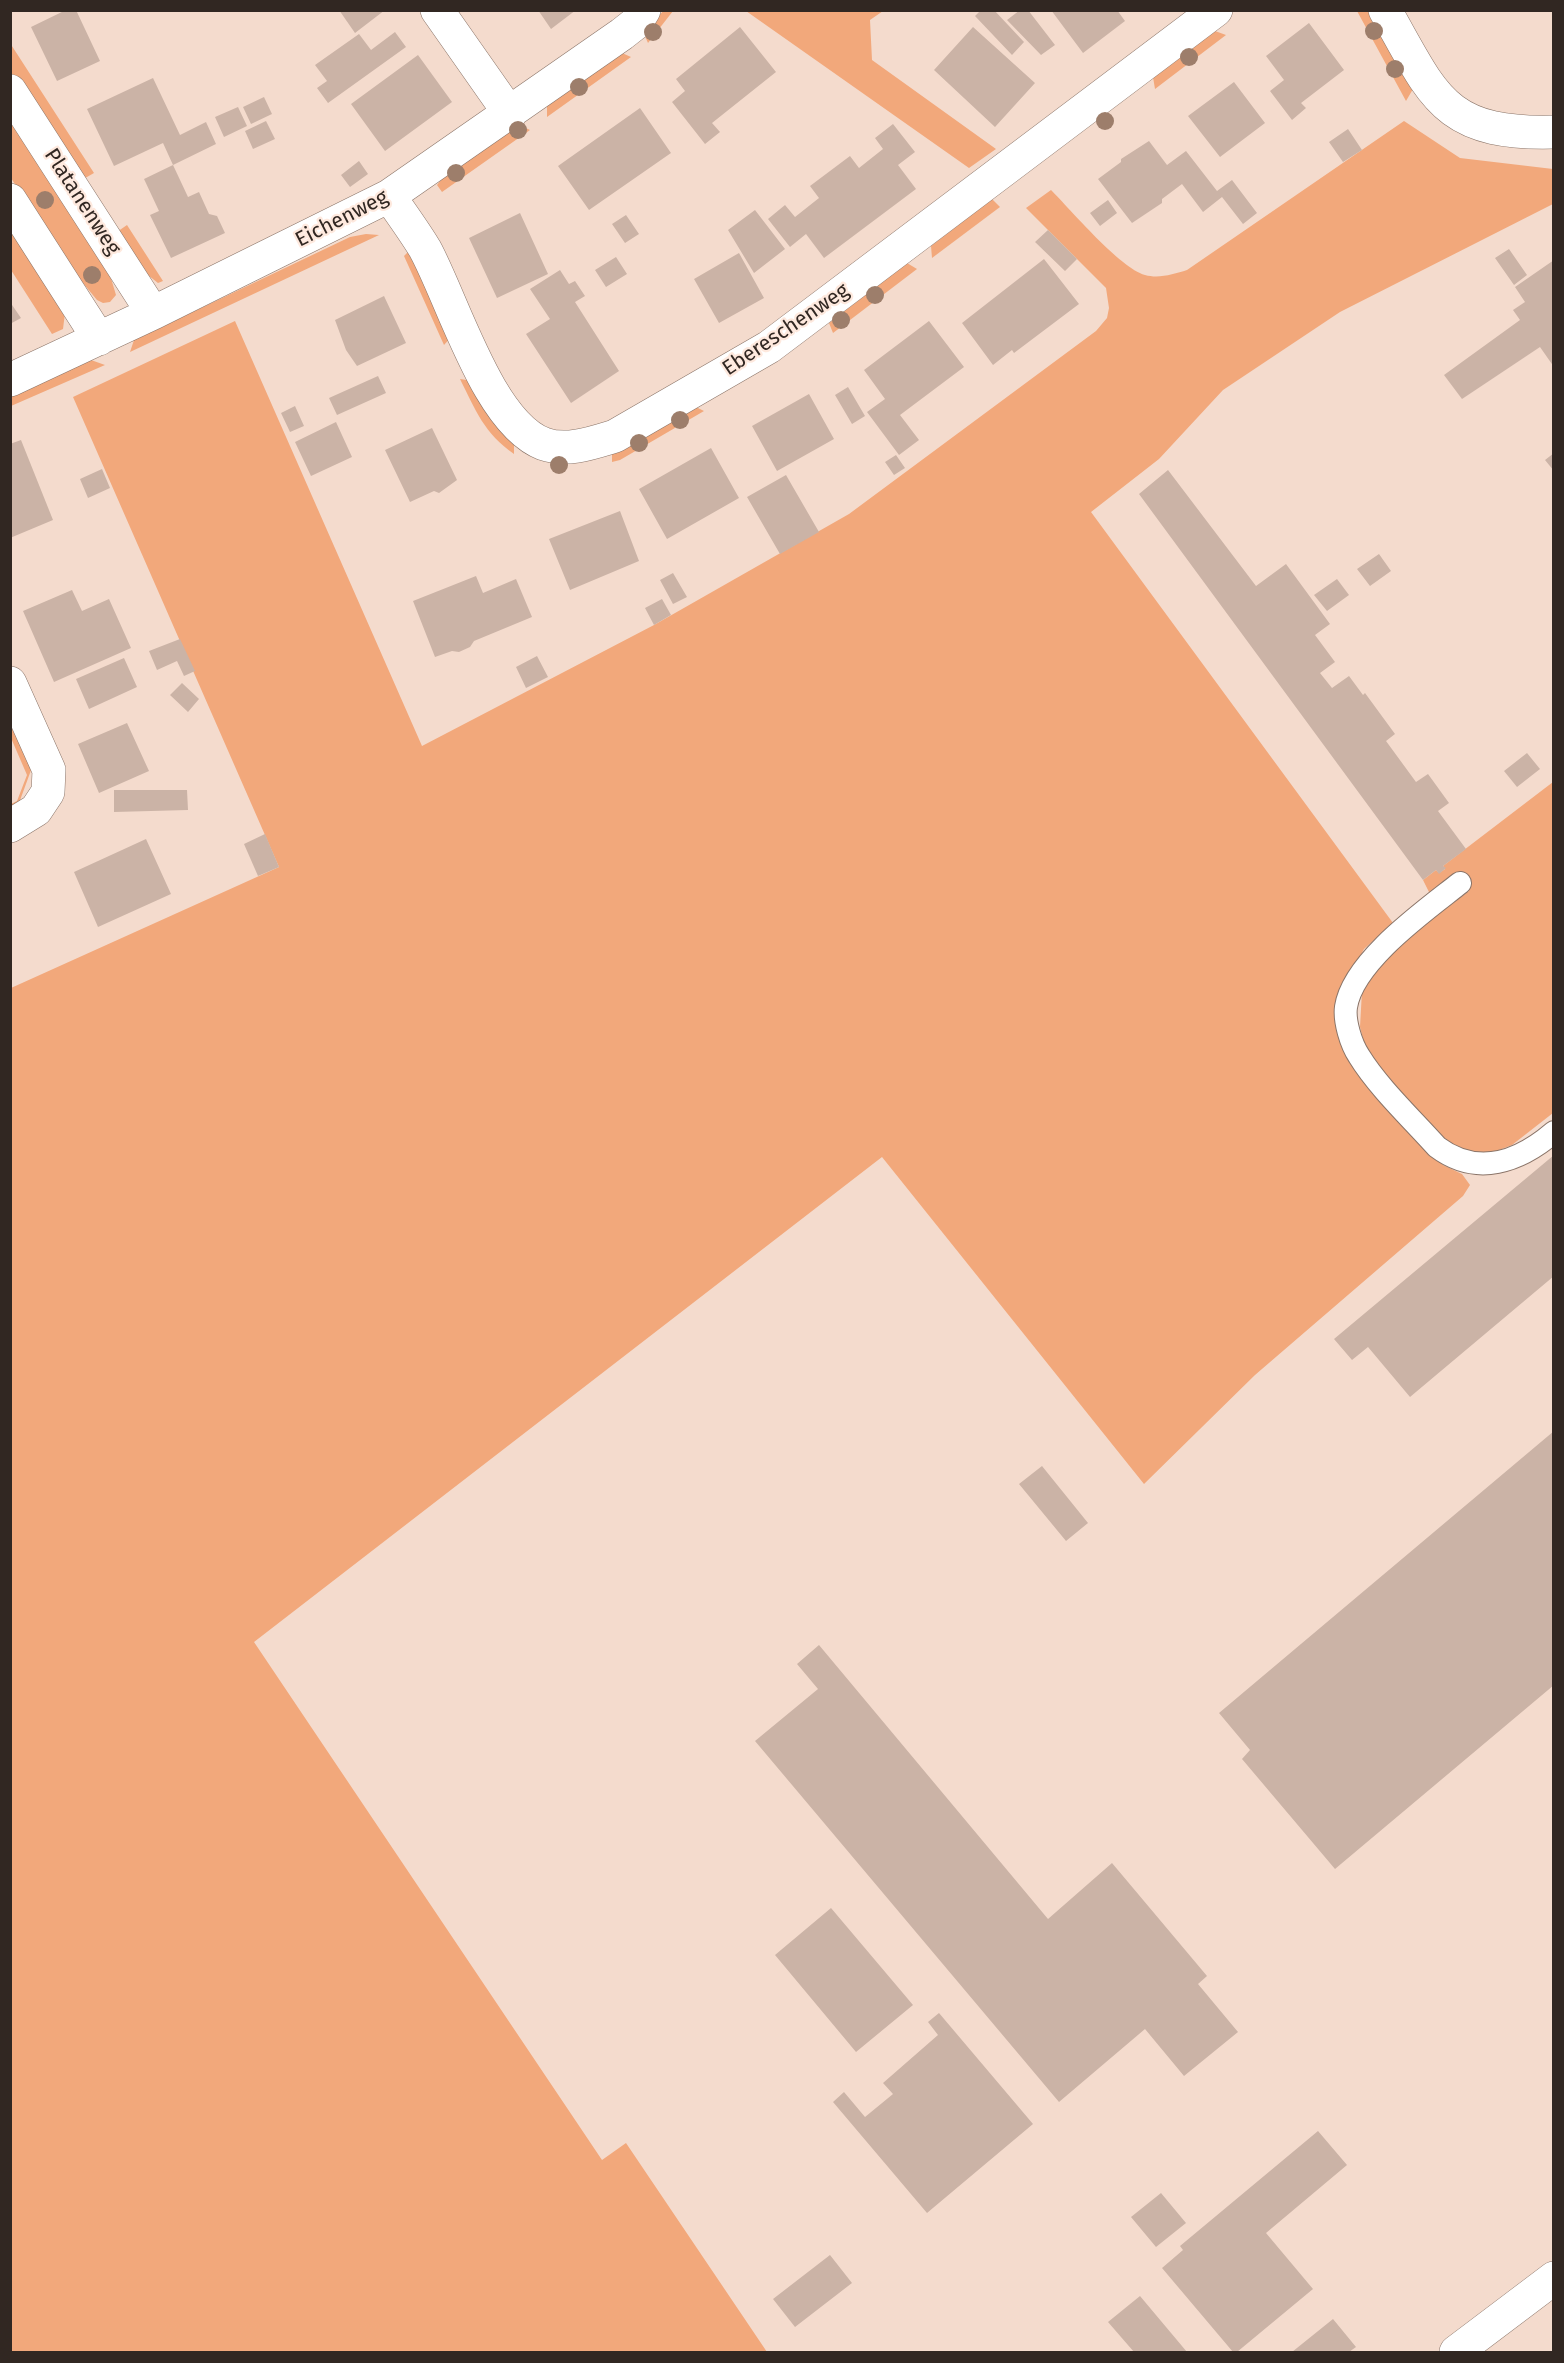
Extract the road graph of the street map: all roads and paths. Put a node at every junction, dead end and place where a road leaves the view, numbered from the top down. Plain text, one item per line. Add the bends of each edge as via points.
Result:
1 (437, 10) edge
2 (644, 10) edge
3 (1216, 10) edge
4 (1385, 10) edge
5 (10, 91) edge
6 (510, 114) junction
7 (1554, 132) edge
8 (390, 196) junction
9 (10, 200) edge
10 (153, 313) junction
11 (99, 339) junction
12 (10, 380) edge
13 (10, 683) edge
14 (10, 826) edge
15 (1460, 883) dead end
16 (1554, 1132) edge
17 (1554, 2278) edge
18 (1456, 2352) edge

1 - 6 street
2 - 6 street, Eichenweg via 622,34
3 - 8 street, Ebereschenweg via 770,347 615,436 589,444 544,444 525,433 506,414 490,389 424,249
4 - 7 street via 1425,81 1448,109 1478,125 1512,132
5 - 10 street, Platanenweg
6 - 8 street, Eichenweg
8 - 10 street, Eichenweg
9 - 11 street
10 - 11 street, Eichenweg
11 - 12 street, Eichenweg
13 - 14 street via 49,770 48,792 36,810
15 - 16 lane via 1393,937 1359,979 1346,1007 1358,1056 1451,1158 1483,1164 1509,1161
17 - 18 street

